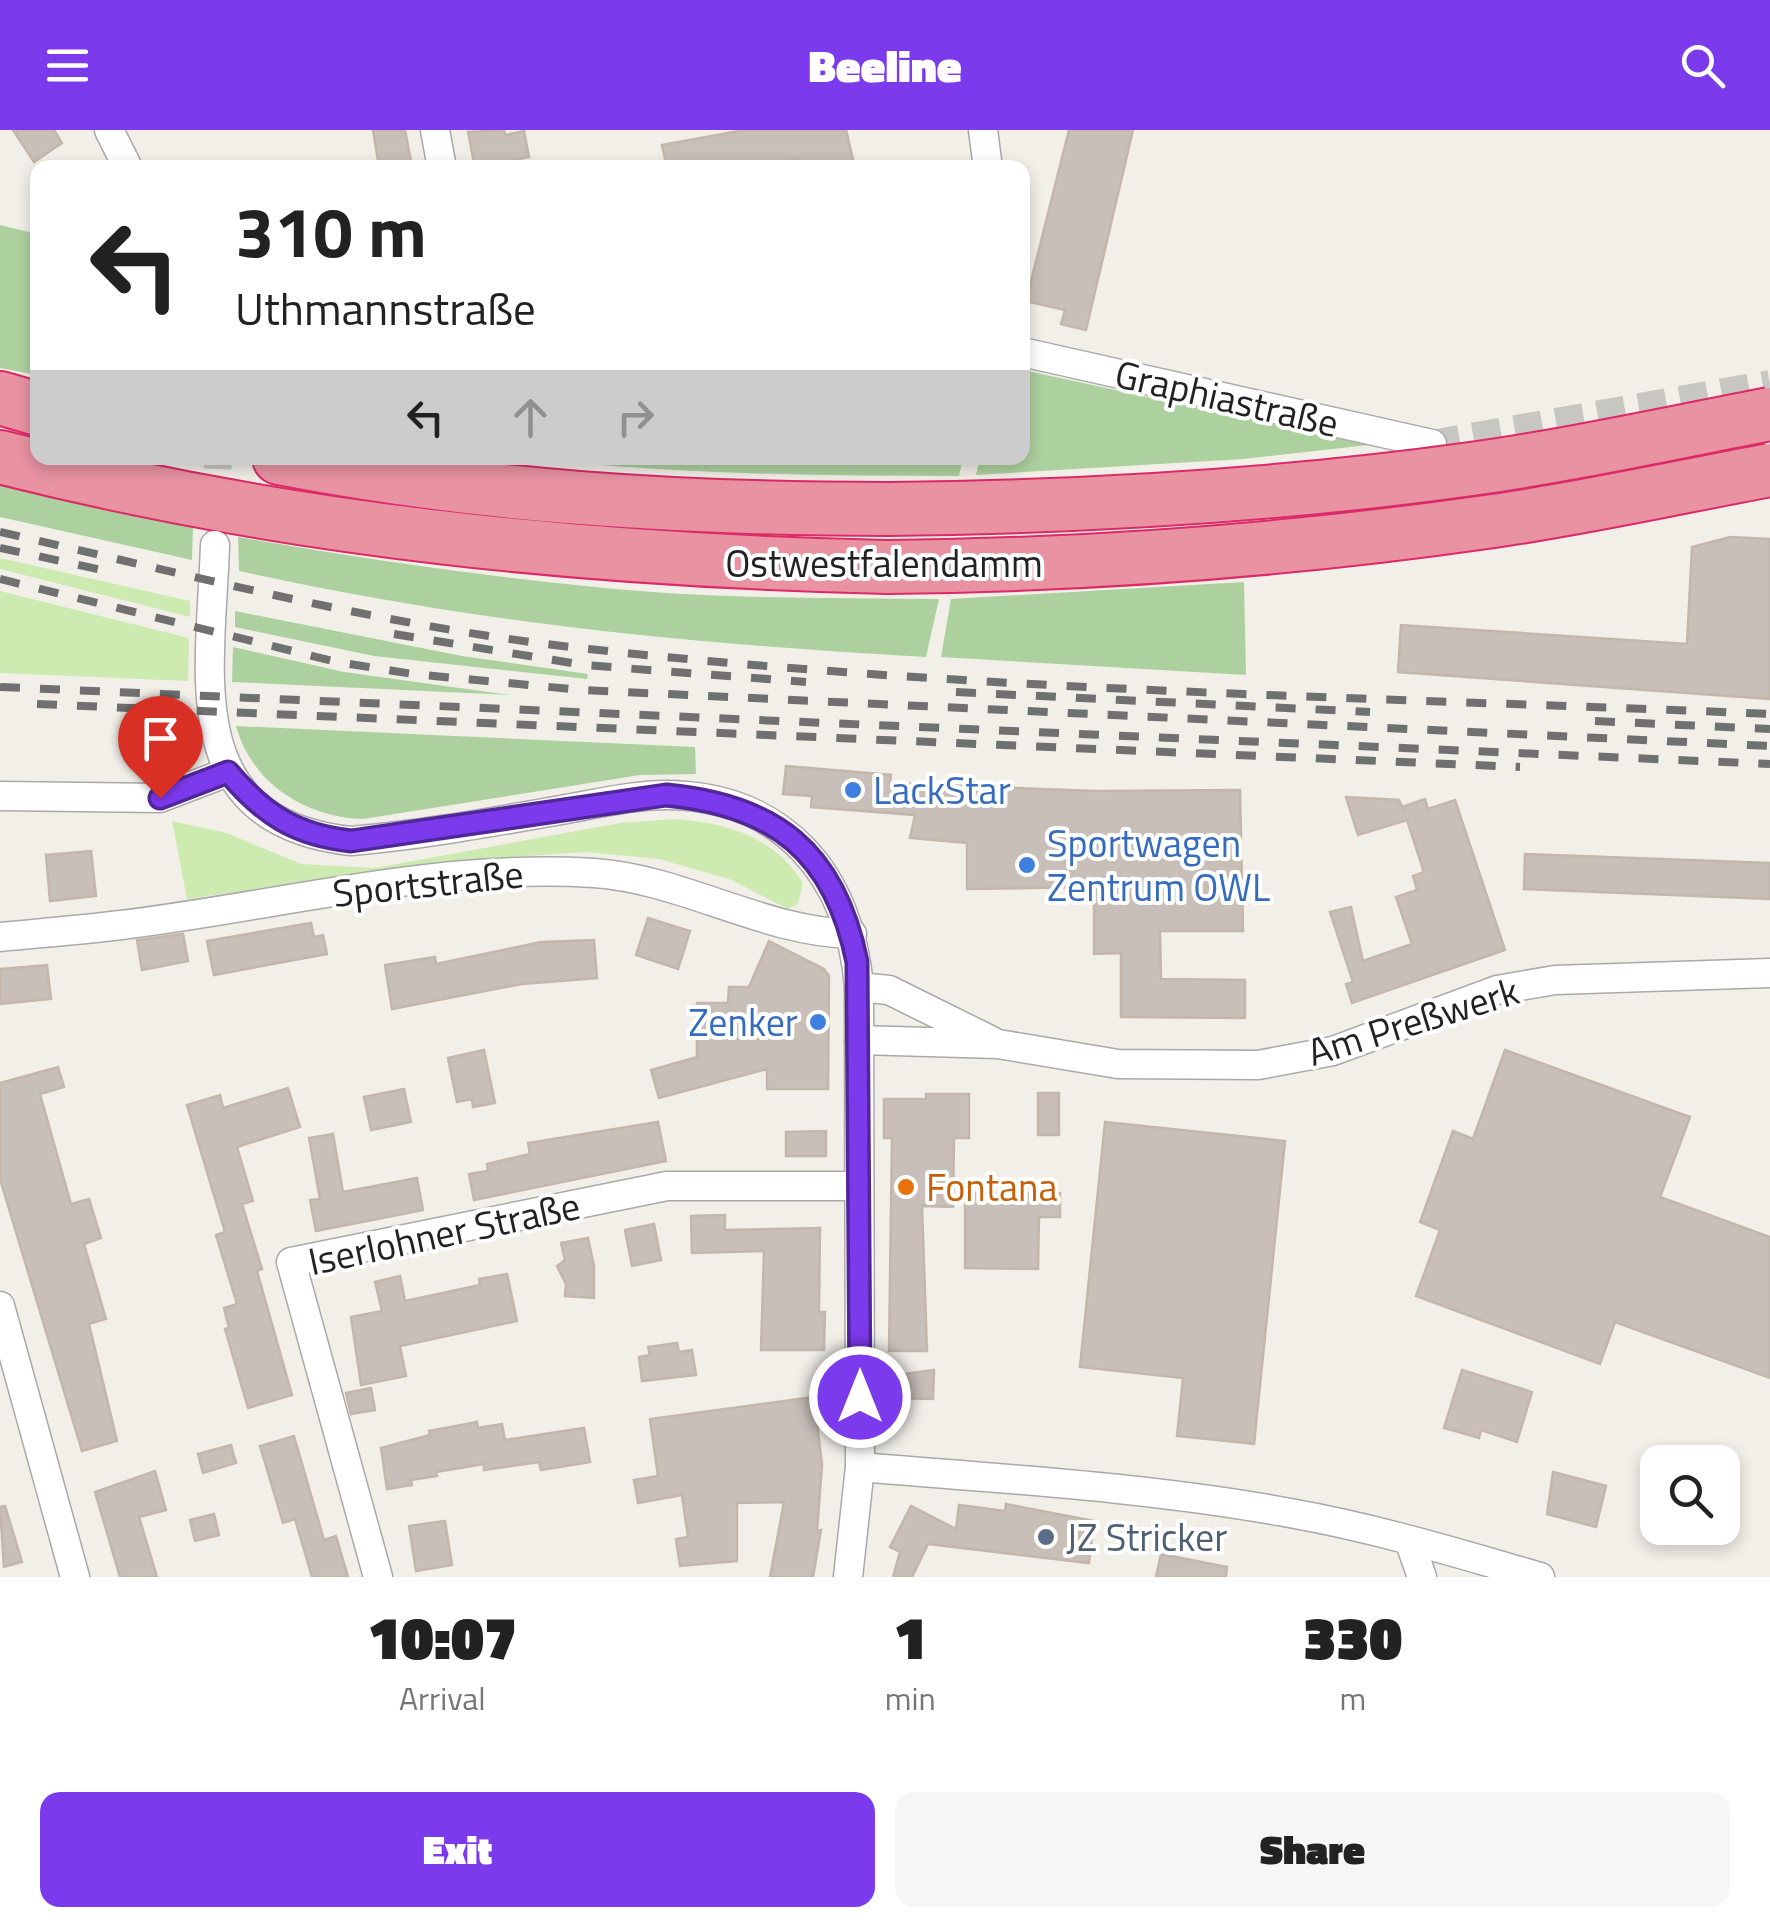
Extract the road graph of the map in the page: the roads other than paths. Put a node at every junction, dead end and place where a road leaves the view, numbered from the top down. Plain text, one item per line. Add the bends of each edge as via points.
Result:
1 (109, 130) edge
2 (435, 130) edge
3 (983, 130) edge
4 (124, 160) edge
5 (441, 160) edge
6 (987, 160) edge
7 (1030, 354) edge
8 (0, 398) edge
9 (30, 406) edge
10 (1770, 414) edge
11 (1432, 444) tunnel mouth
12 (0, 457) edge
13 (30, 464) edge
14 (36, 465) edge
15 (329, 465) edge
16 (1770, 470) edge
17 (214, 544) tunnel mouth
18 (228, 772) junction
19 (0, 796) edge
20 (852, 934) junction
21 (0, 937) edge
22 (1770, 973) edge
23 (859, 987) junction
24 (859, 1040) junction
25 (998, 1044) junction
26 (858, 1186) junction
27 (0, 1306) edge
28 (14, 1407) edge
29 (860, 1467) junction
30 (1409, 1540) junction
31 (75, 1577) edge
32 (378, 1577) edge
33 (848, 1577) edge
34 (1422, 1577) edge
35 (1540, 1577) edge

1 - 4 street
2 - 5 street
3 - 6 street
7 - 11 street, Graphiastraße
8 - 9 highway
10 - 15 highway, Ostwestfalendamm, bridge via 1473,468 1068,508 697,508
12 - 13 highway, Ostwestfalendamm, bridge
14 - 16 highway, Ostwestfalendamm, bridge via 211,504 393,533 708,562 887,567 1236,552 1495,521
17 - 18 street via 210,702
18 - 19 street via 160,798
18 - 20 street via 278,822 315,837 351,841 619,800 710,799 788,833 818,863
20 - 21 street, Sportstraße via 805,931 668,888 598,874 508,871 426,876 122,925
20 - 23 street
22 - 25 street, Am Preßwerk via 1555,980 1497,990 1333,1052 1258,1065 1118,1064
23 - 24 street
23 - 25 street, Am Preßwerk via 889,990
24 - 25 street, Am Preßwerk
24 - 26 street
26 - 29 street
26 - 32 street, Iserlohner Straße via 667,1186 291,1262
27 - 28 street
28 - 31 street
29 - 30 street via 1210,1501
29 - 33 street
30 - 34 street
30 - 35 street

